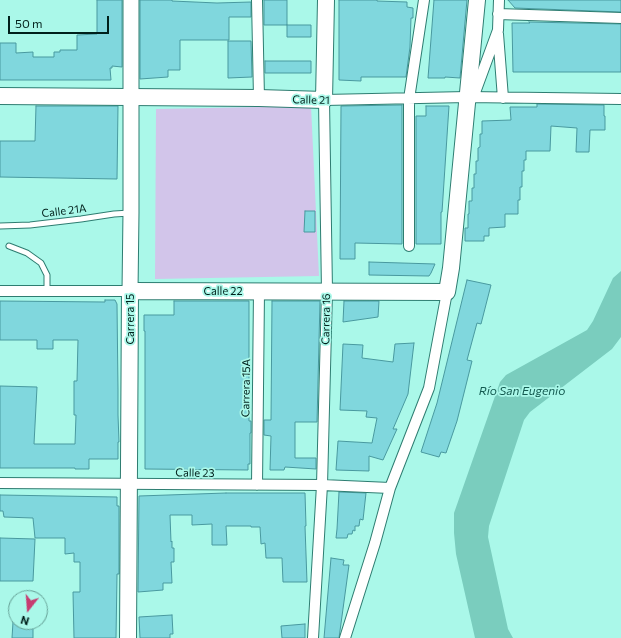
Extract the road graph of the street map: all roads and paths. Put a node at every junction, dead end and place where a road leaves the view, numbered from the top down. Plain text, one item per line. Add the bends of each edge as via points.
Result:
1 (131, 0) edge
2 (257, 0) edge
3 (326, 0) edge
4 (424, 0) edge
5 (477, 0) edge
6 (499, 0) edge
7 (498, 14) junction
8 (621, 18) edge
9 (498, 30) junction
10 (0, 96) edge
11 (131, 97) junction
12 (259, 98) junction
13 (470, 98) junction
14 (503, 98) junction
15 (409, 99) junction
16 (324, 100) junction
17 (621, 100) edge
18 (131, 212) junction
19 (0, 226) edge
20 (9, 246) dead end
21 (409, 246) dead end
22 (0, 291) edge
23 (47, 291) junction
24 (130, 291) junction
25 (259, 291) junction
26 (327, 291) junction
27 (446, 292) junction
28 (0, 483) edge
29 (129, 484) junction
30 (257, 485) junction
31 (322, 485) junction
32 (390, 488) junction
33 (128, 638) edge
34 (313, 638) edge
35 (345, 638) edge

1 - 11 main road, Carrera 15
2 - 12 street
3 - 16 main road, Carrera 16
4 - 15 street
5 - 13 main road
6 - 7 street
7 - 8 street
7 - 9 street
9 - 13 street
9 - 14 street
10 - 11 main road, Calle 21
11 - 12 main road, Calle 21
11 - 18 main road, Carrera 15
12 - 16 main road, Calle 21
13 - 14 street, Calle 21
13 - 15 street, Calle 21
13 - 27 main road
14 - 17 street, Calle 21
15 - 16 street, Calle 21
15 - 21 street
16 - 26 street, Carrera 16
18 - 19 lane, Calle 21A via 30,225
18 - 24 main road, Carrera 15
20 - 23 lane via 27,253 41,263 47,275
22 - 23 street, Calle 22
23 - 24 street, Calle 22
24 - 25 main road, Calle 22
24 - 29 main road, Carrera 15
25 - 26 main road, Calle 22
25 - 30 street, Carrera 15A
26 - 27 main road, Calle 22
26 - 31 street, Carrera 16
27 - 32 street via 428,388
28 - 29 street, Calle 23
29 - 30 street, Calle 23
29 - 33 main road, Carrera 15
30 - 31 street, Calle 23
31 - 32 street, Calle 23
31 - 34 street, Carrera 16
32 - 35 street

